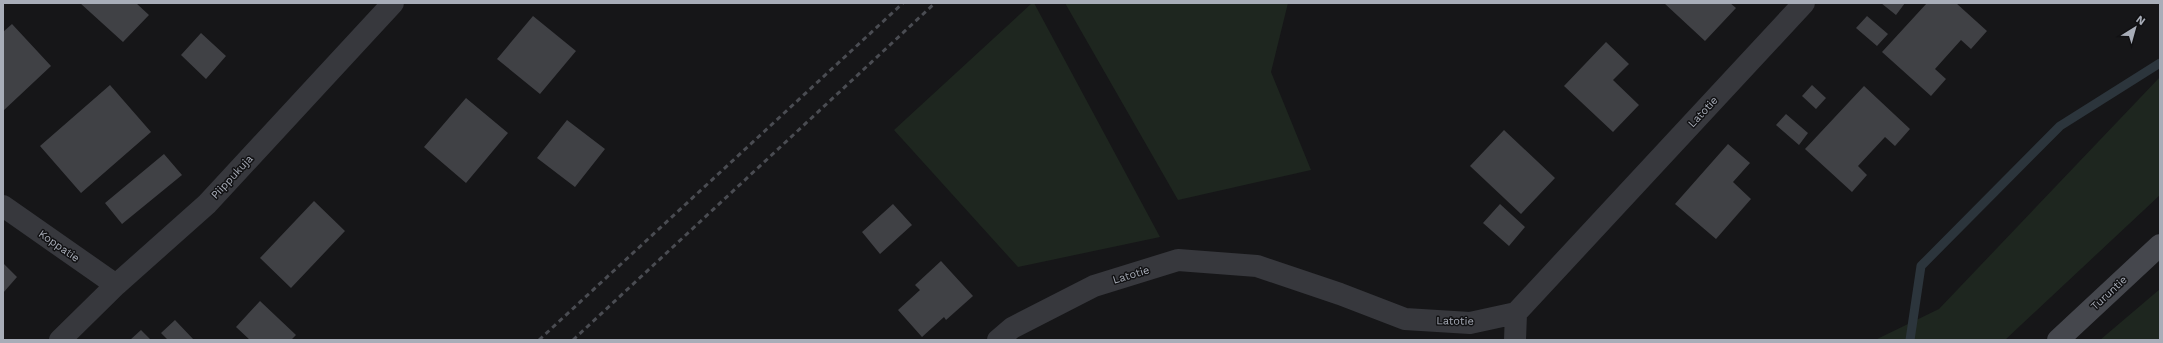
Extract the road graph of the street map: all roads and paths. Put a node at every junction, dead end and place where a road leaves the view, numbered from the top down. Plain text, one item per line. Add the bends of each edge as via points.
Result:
1 (393, 3) edge
2 (1804, 3) edge
3 (3, 206) edge
4 (2160, 246) edge
5 (116, 285) junction
6 (1516, 313) junction
7 (60, 340) edge
8 (998, 340) edge
9 (1515, 340) edge
10 (2058, 340) edge

1 - 5 street, Piippukuja via 207,204
2 - 6 street, Latotie
3 - 5 street, Koppatie
4 - 10 main road, Turuntie
5 - 7 street, Piippukuja
6 - 8 street, Latotie via 1470,323 1405,319 1258,266 1178,260 1094,286 1012,328
6 - 9 street

